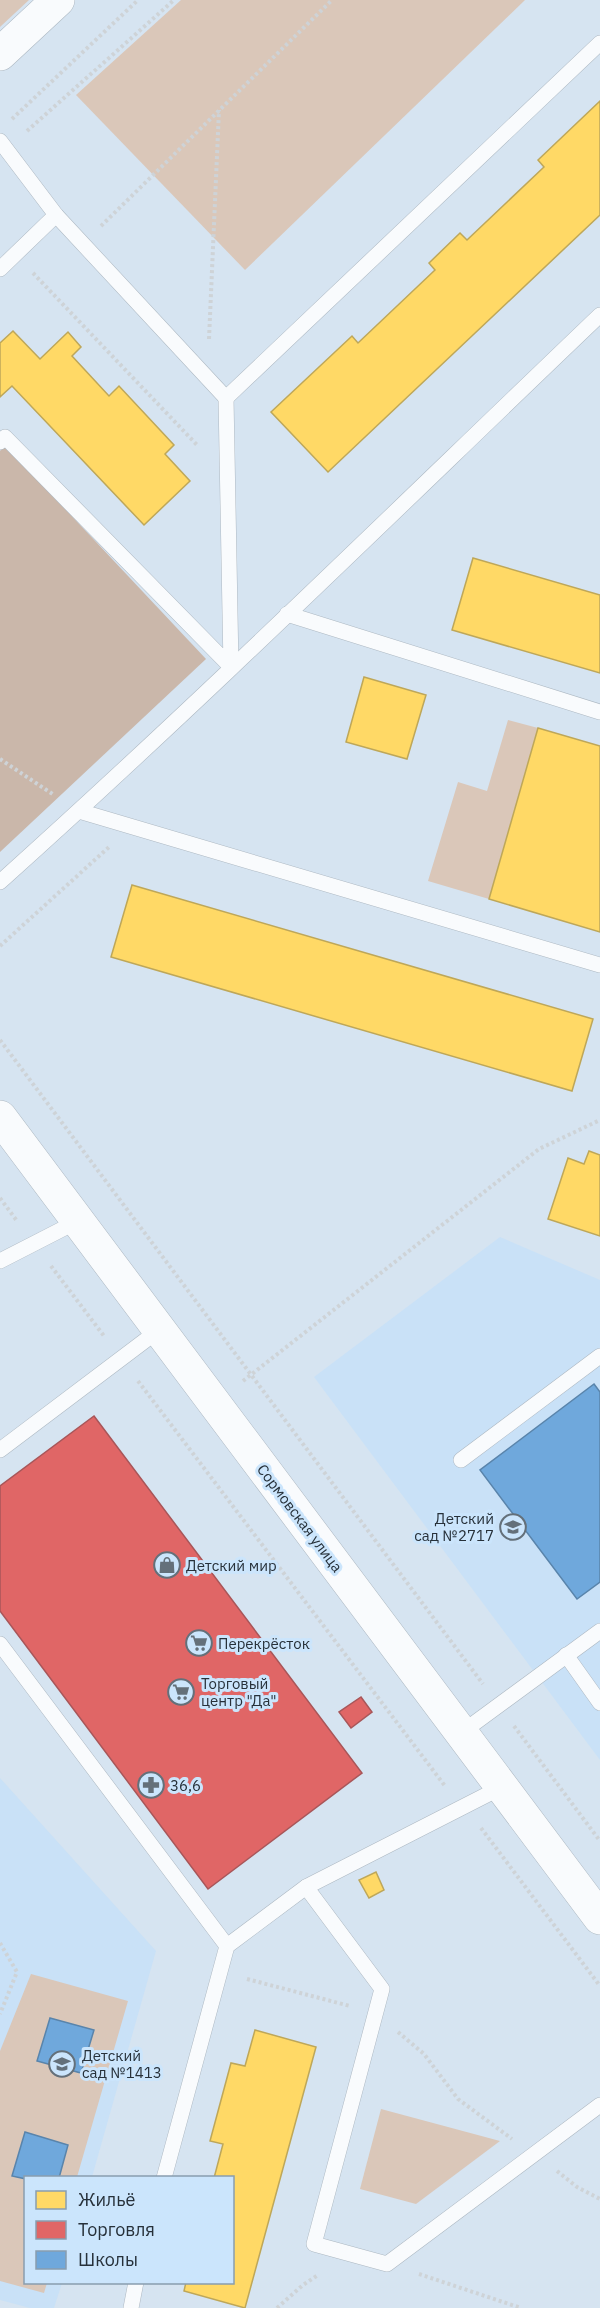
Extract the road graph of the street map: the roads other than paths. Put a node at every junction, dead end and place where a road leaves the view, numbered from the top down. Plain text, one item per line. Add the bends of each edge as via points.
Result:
1 (58, 0) edge
2 (600, 43) edge
3 (0, 54) edge
4 (3, 145) edge
5 (56, 215) junction
6 (0, 269) edge
7 (600, 315) edge
8 (226, 398) junction
9 (0, 442) edge
10 (287, 614) junction
11 (231, 667) junction
12 (600, 712) edge
13 (79, 811) junction
14 (0, 882) edge
15 (600, 965) edge
16 (0, 1117) edge
17 (78, 1221) junction
18 (0, 1261) edge
19 (159, 1330) junction
20 (600, 1356) edge
21 (0, 1450) edge
22 (461, 1460) dead end
23 (600, 1630) edge
24 (0, 1644) edge
25 (566, 1656) junction
26 (600, 1703) edge
27 (461, 1733) junction
28 (502, 1787) junction
29 (306, 1887) junction
30 (600, 1918) edge
31 (227, 1946) junction
32 (600, 2105) edge
33 (166, 2176) edge
34 (136, 2284) edge
35 (130, 2308) edge

1 - 3 street
2 - 8 lane
4 - 5 lane
5 - 6 lane
5 - 8 lane
7 - 10 lane
8 - 11 lane
9 - 11 lane via 5,437
10 - 11 lane
10 - 12 lane
11 - 13 lane
13 - 14 lane
13 - 15 lane
16 - 17 street, Сормовская улица
17 - 18 lane
17 - 19 street, Сормовская улица
19 - 21 lane
19 - 27 street, Сормовская улица
20 - 22 lane
23 - 25 lane
24 - 31 lane
25 - 26 lane
25 - 27 lane
27 - 28 street, Сормовская улица
28 - 29 lane
28 - 30 street, Сормовская улица
29 - 31 lane
29 - 32 lane via 382,1989 314,2244 387,2264
31 - 33 lane
34 - 35 lane

